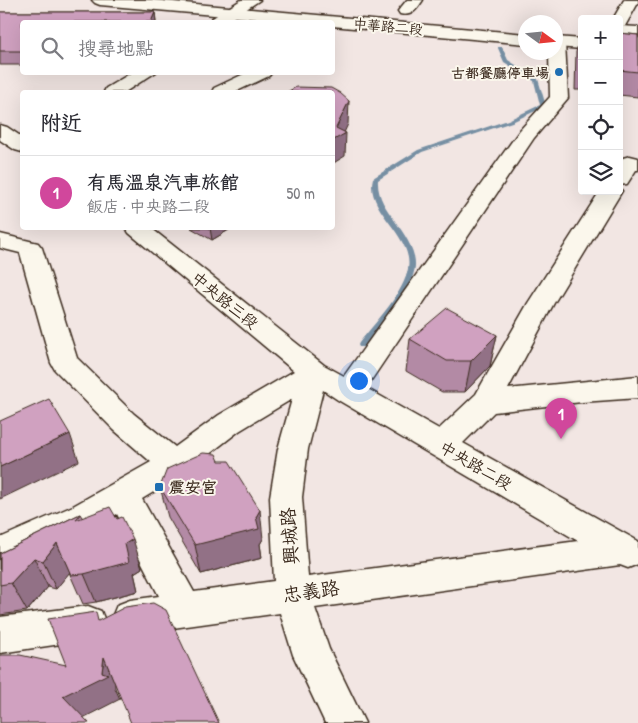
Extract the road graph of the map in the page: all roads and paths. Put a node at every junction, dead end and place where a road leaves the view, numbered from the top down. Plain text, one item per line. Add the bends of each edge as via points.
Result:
1 (100, 0) edge
2 (252, 0) edge
3 (632, 0) edge
4 (411, 6) edge
5 (387, 9) dead end
6 (234, 11) junction
7 (425, 13) dead end
8 (623, 16) edge
9 (220, 20) edge
10 (328, 20) edge
11 (335, 21) edge
12 (623, 31) edge
13 (638, 32) edge
14 (518, 38) edge
15 (563, 43) edge
16 (578, 44) edge
17 (557, 60) edge
18 (142, 75) edge
19 (257, 75) edge
20 (116, 90) edge
21 (226, 90) edge
22 (638, 164) edge
23 (623, 173) edge
24 (609, 195) edge
25 (139, 230) edge
26 (0, 241) edge
27 (314, 372) junction
28 (638, 387) edge
29 (348, 392) junction
30 (486, 402) junction
31 (442, 445) junction
32 (174, 464) junction
33 (123, 494) junction
34 (0, 554) edge
35 (630, 555) edge
36 (292, 593) junction
37 (184, 609) junction
38 (0, 635) edge
39 (345, 723) edge

1 - 6 street, 中華路二段
2 - 6 street
3 - 8 street
4 - 5 street, 中華路二段
4 - 7 street, 中華路二段
6 - 9 street
6 - 10 street, 中華路二段
11 - 14 street, 中華路二段
12 - 13 street
15 - 16 street
17 - 29 street via 559,98 527,134
18 - 20 street
19 - 21 street
22 - 23 street via 630,162
24 - 30 street via 541,304
25 - 27 street, 中央路三段
26 - 32 street via 30,248 65,363 124,422
27 - 29 street, 中央路二段
27 - 32 street via 229,423
27 - 36 street, 興城路 via 293,449 286,497
28 - 30 street
29 - 31 street, 中央路二段
30 - 31 street
31 - 35 street, 中央路二段
32 - 33 street
33 - 34 street via 85,516
33 - 37 street
35 - 36 street, 忠義路
36 - 37 street, 忠義路
36 - 39 street, 興城路 via 312,655
37 - 38 street, 忠義路

